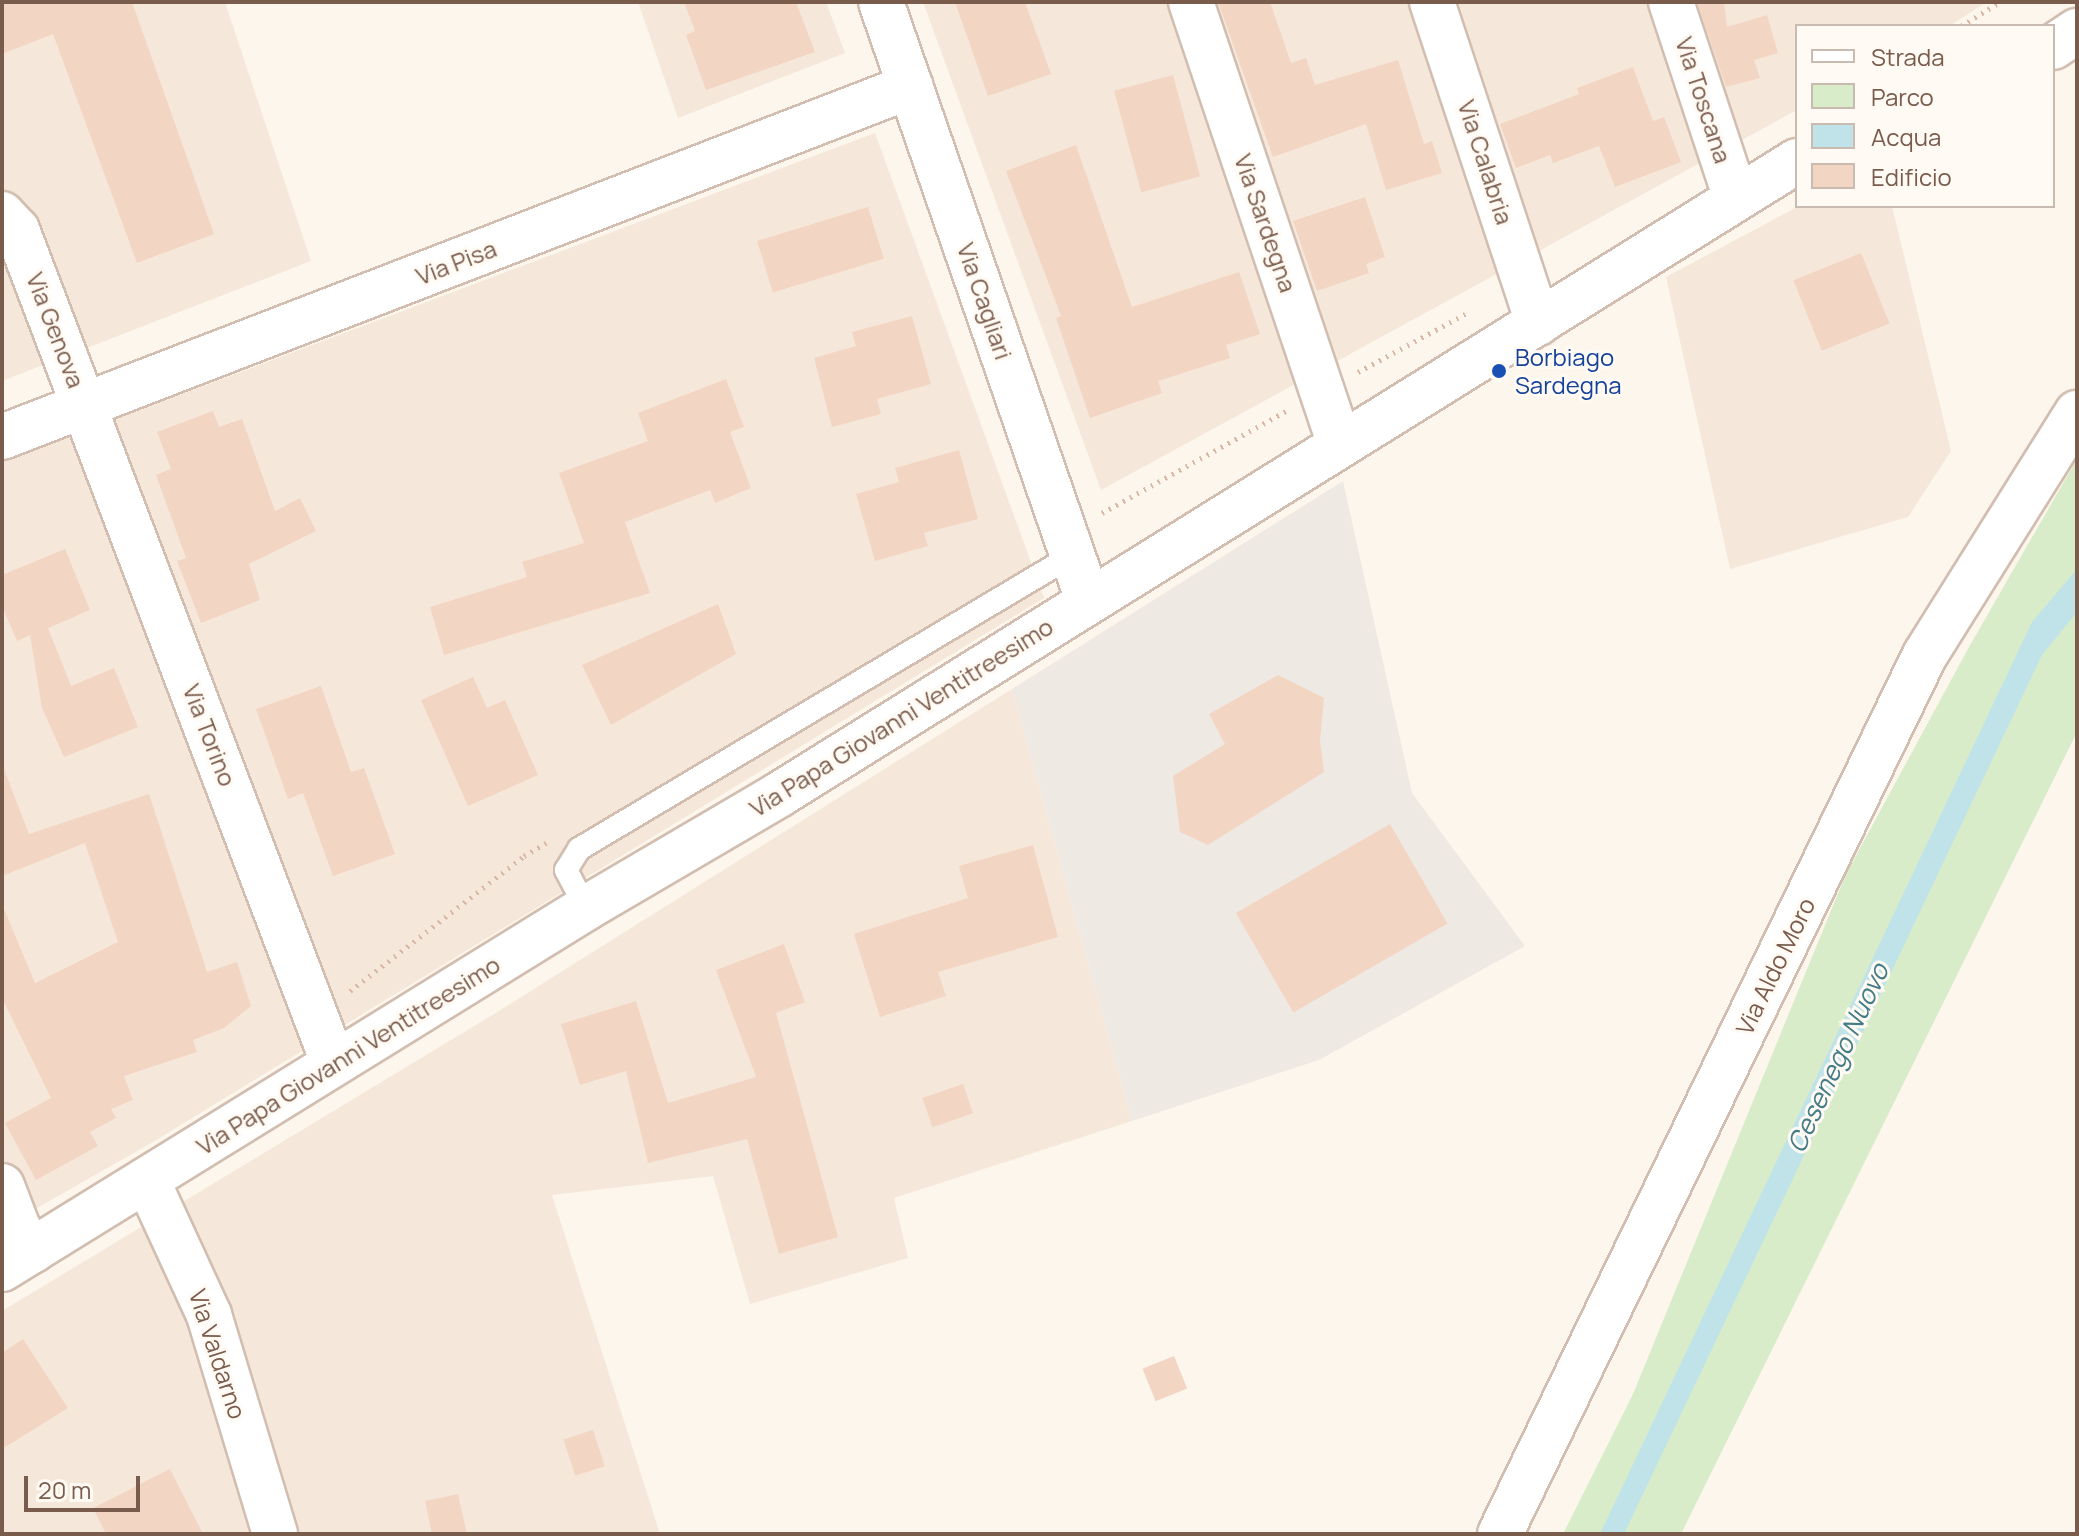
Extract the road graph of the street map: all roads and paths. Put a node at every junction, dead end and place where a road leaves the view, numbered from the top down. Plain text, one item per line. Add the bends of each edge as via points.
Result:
1 (881, 2) edge
2 (1191, 2) edge
3 (1432, 2) edge
4 (1671, 2) edge
5 (2000, 2) edge
6 (1964, 24) edge
7 (2077, 31) edge
8 (2055, 46) edge
9 (2055, 68) edge
10 (2077, 71) edge
11 (911, 86) junction
12 (1795, 162) edge
13 (1736, 198) junction
14 (2, 214) edge
15 (1538, 323) junction
16 (85, 406) junction
17 (2077, 413) edge
18 (2, 437) edge
19 (1340, 444) junction
20 (1073, 555) junction
21 (1088, 600) junction
22 (586, 908) junction
23 (336, 1062) junction
24 (147, 1180) junction
25 (2, 1186) edge
26 (18, 1260) edge
27 (275, 1534) edge
28 (1500, 1534) edge

1 - 11 street, Via Cagliari
2 - 19 street, Via Sardegna
3 - 15 street, Via Calabria
4 - 13 street, Via Toscana
5 - 6 path
7 - 8 street
9 - 10 street
11 - 16 street, Via Pisa
11 - 20 street, Via Cagliari
12 - 13 street, Via Papa Giovanni Ventitreesimo
13 - 15 street, Via Papa Giovanni Ventitreesimo
14 - 16 street, Via Genova via 17,230
15 - 19 street, Via Papa Giovanni Ventitreesimo
16 - 18 street, Via Pisa
16 - 23 street, Via Torino
17 - 28 street, Via Aldo Moro via 1925,655
19 - 21 street, Via Papa Giovanni Ventitreesimo
20 - 21 street, Via Cagliari
20 - 22 lane via 579,849 566,870
21 - 22 street, Via Papa Giovanni Ventitreesimo via 780,794
22 - 23 street, Via Papa Giovanni Ventitreesimo
23 - 24 street, Via Papa Giovanni Ventitreesimo
24 - 26 street, Via Papa Giovanni Ventitreesimo
24 - 27 street, Via Valdarno via 209,1315
25 - 26 street via 18,1228

